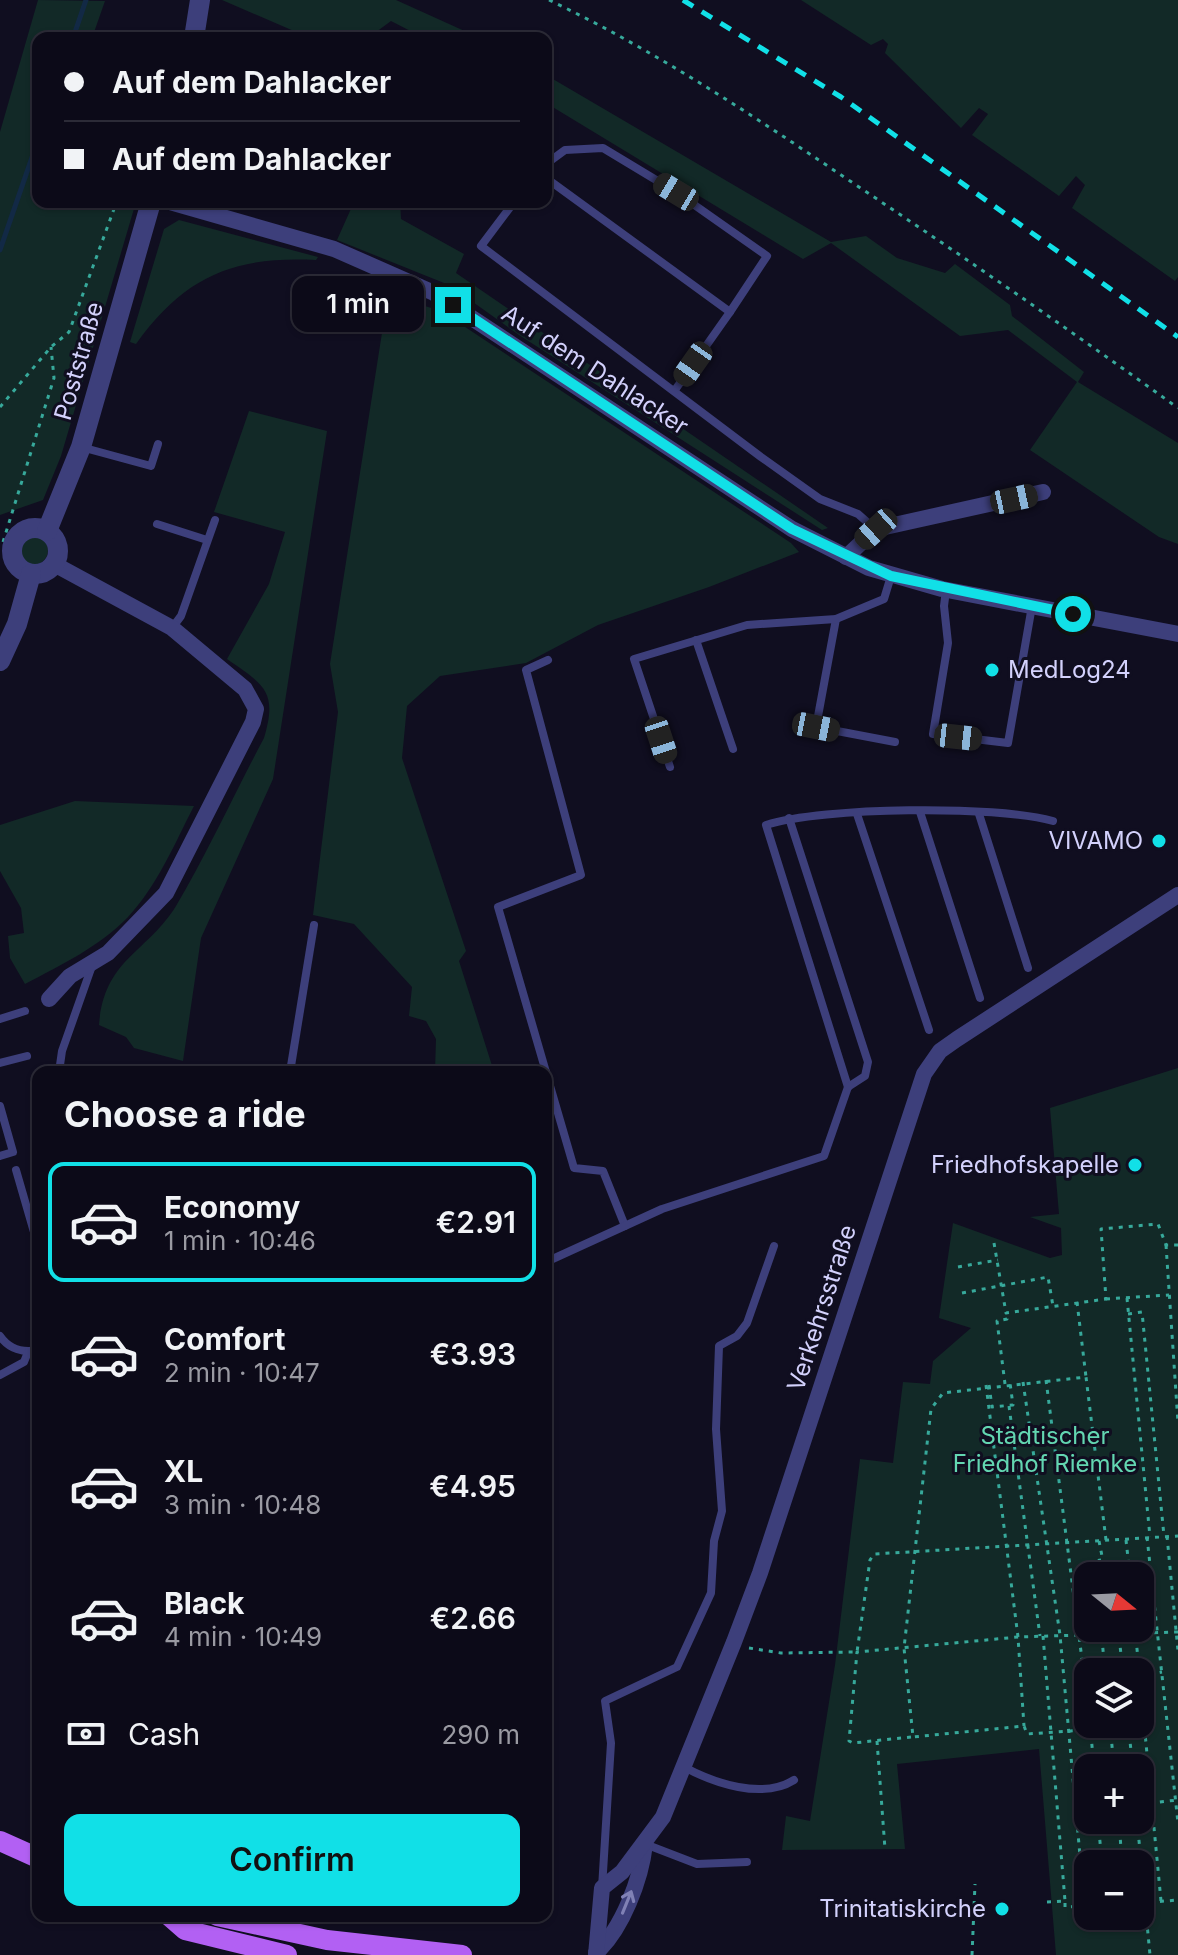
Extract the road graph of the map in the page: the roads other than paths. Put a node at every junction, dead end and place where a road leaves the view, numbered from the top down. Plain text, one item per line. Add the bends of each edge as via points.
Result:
1 (200, 0) edge
2 (195, 32) edge
3 (552, 160) edge
4 (552, 182) edge
5 (149, 208) edge
6 (191, 208) edge
7 (510, 208) edge
8 (730, 312) junction
9 (675, 390) junction
10 (158, 444) dead end
11 (81, 447) junction
12 (1043, 492) dead end
13 (215, 520) dead end
14 (157, 524) dead end
15 (876, 529) junction
16 (47, 531) junction
17 (207, 540) junction
18 (5, 543) edge
19 (846, 557) junction
20 (54, 564) junction
21 (31, 574) junction
22 (891, 576) junction
23 (946, 589) junction
24 (1032, 606) junction
25 (836, 619) junction
26 (172, 628) junction
27 (1178, 634) edge
28 (696, 640) junction
29 (548, 660) dead end
30 (0, 661) edge
31 (895, 742) dead end
32 (733, 749) dead end
33 (670, 767) dead end
34 (920, 812) junction
35 (857, 814) junction
36 (979, 814) junction
37 (789, 818) junction
38 (1053, 821) dead end
39 (1178, 895) edge
40 (314, 925) dead end
41 (93, 962) junction
42 (1028, 968) dead end
43 (980, 998) dead end
44 (49, 999) dead end
45 (25, 1011) dead end
46 (0, 1019) edge
47 (929, 1030) dead end
48 (27, 1056) dead end
49 (0, 1063) edge
50 (60, 1066) edge
51 (291, 1066) edge
52 (544, 1066) edge
53 (848, 1087) junction
54 (552, 1093) edge
55 (0, 1106) edge
56 (0, 1156) edge
57 (16, 1170) dead end
58 (32, 1225) edge
59 (625, 1226) junction
60 (774, 1246) dead end
61 (552, 1259) edge
62 (0, 1336) edge
63 (32, 1351) edge
64 (32, 1352) edge
65 (0, 1375) edge
66 (684, 1767) junction
67 (794, 1780) dead end
68 (0, 1841) edge
69 (645, 1844) junction
70 (32, 1855) edge
71 (747, 1862) dead end
72 (602, 1888) junction
73 (176, 1922) edge
74 (267, 1923) edge
75 (358, 1951) edge
76 (596, 1954) edge
77 (287, 1955) edge
78 (462, 1955) edge

1 - 2 street
3 - 8 lane via 565,150 603,148 767,256
4 - 8 lane
5 - 11 street, Poststraße
6 - 19 street, Auf dem Dahlacker via 334,249 434,293 792,529
7 - 9 lane via 481,246
8 - 9 lane
9 - 15 lane via 820,499 858,514
10 - 11 lane via 151,466
11 - 16 street, Poststraße
12 - 15 street
13 - 17 lane
14 - 17 lane
15 - 19 street
16 - 18 street via 28,529
16 - 20 street via 58,550
17 - 26 lane
18 - 21 street via 15,563
19 - 22 street, Auf dem Dahlacker
20 - 21 street
20 - 26 street
21 - 30 street
22 - 23 street, Auf dem Dahlacker
22 - 25 lane via 884,599
23 - 24 street, Auf dem Dahlacker
23 - 24 lane via 948,643 933,734 1008,743
24 - 27 street, Auf dem Dahlacker
25 - 28 lane via 747,625
25 - 31 lane via 816,727
26 - 41 street via 245,689 256,709 253,722 166,893 137,926
28 - 32 lane
28 - 33 lane via 634,659
29 - 52 lane via 526,670 581,875 498,907
34 - 35 lane
34 - 36 lane
34 - 43 lane
35 - 37 lane
35 - 47 lane
36 - 38 lane
36 - 42 lane
37 - 53 lane via 868,1062 865,1076
37 - 53 lane via 766,825
39 - 66 street, Verkehrsstraße via 957,1039 930,1063 734,1642
40 - 51 lane
41 - 44 street via 70,976
41 - 50 lane
45 - 46 lane
48 - 49 lane
53 - 59 lane via 824,1156
54 - 59 lane via 574,1168 603,1171
55 - 56 lane via 13,1152
57 - 58 lane
59 - 61 lane
60 - 72 lane via 747,1323 719,1346 716,1429 722,1511 711,1593 677,1667 605,1701 611,1743
62 - 63 lane via 12,1347
64 - 65 lane
66 - 67 lane via 715,1783 780,1789
66 - 69 street, Verkehrsstraße
68 - 70 main road
69 - 71 lane via 697,1864
69 - 72 street, Verkehrsstraße
76 -> 69 street, Verkehrsstraße via 612,1938 643,1863
72 - 76 street, Verkehrsstraße
73 - 77 main road via 185,1930
74 - 75 main road
75 - 78 main road

